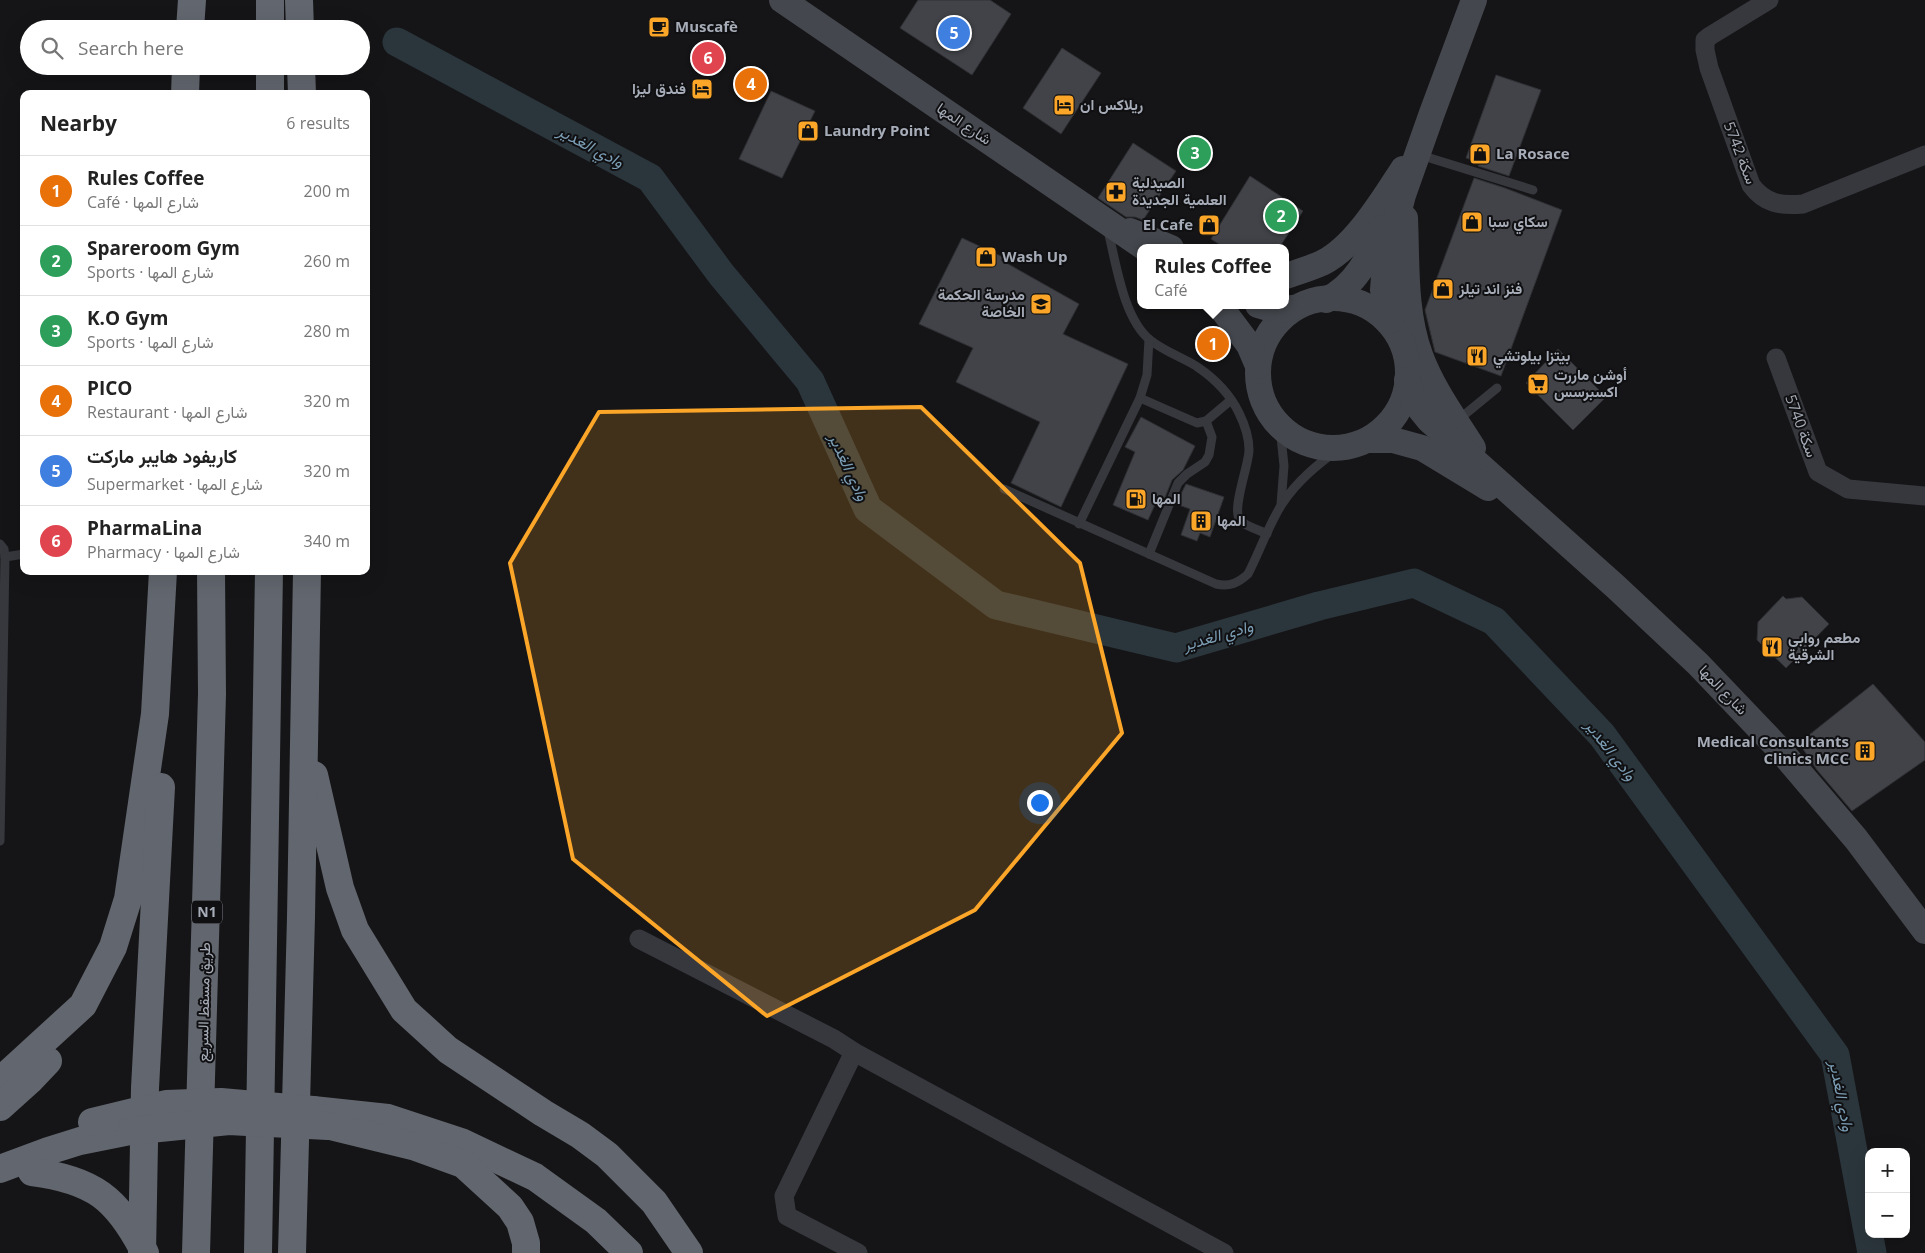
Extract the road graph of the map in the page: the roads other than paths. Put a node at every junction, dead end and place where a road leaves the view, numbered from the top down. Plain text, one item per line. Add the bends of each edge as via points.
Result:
1 (192, 0) edge
2 (202, 0) edge
3 (270, 0) edge
4 (299, 0) edge
5 (782, 0) edge
6 (1474, 0) edge
7 (1769, 0) edge
8 (191, 20) edge
9 (202, 20) edge
10 (270, 20) edge
11 (300, 20) edge
12 (185, 75) edge
13 (203, 75) edge
14 (270, 75) edge
15 (301, 75) edge
16 (184, 90) edge
17 (204, 90) edge
18 (270, 90) edge
19 (302, 90) edge
20 (1925, 155) edge
21 (1411, 160) junction
22 (1533, 190) dead end
23 (1404, 195) junction
24 (1106, 221) junction
25 (1139, 244) edge
26 (1161, 244) edge
27 (1289, 275) edge
28 (1326, 300) junction
29 (1289, 308) edge
30 (1293, 308) junction
31 (1222, 309) edge
32 (1272, 309) edge
33 (1284, 309) edge
34 (1390, 322) junction
35 (1149, 339) junction
36 (1776, 358) dead end
37 (1258, 366) junction
38 (1408, 380) junction
39 (1496, 388) dead end
40 (1140, 398) junction
41 (1230, 400) junction
42 (1206, 421) junction
43 (1456, 422) junction
44 (1280, 427) junction
45 (1369, 440) junction
46 (1340, 448) junction
47 (1485, 469) junction
48 (1004, 490) dead end
49 (1925, 496) edge
50 (1281, 506) junction
51 (1536, 516) junction
52 (1079, 524) junction
53 (1268, 534) junction
54 (0, 544) edge
55 (1149, 554) junction
56 (20, 555) edge
57 (5, 557) junction
58 (163, 575) edge
59 (211, 575) edge
60 (269, 575) edge
61 (307, 575) edge
62 (156, 714) junction
63 (304, 732) junction
64 (0, 841) edge
65 (1925, 931) edge
66 (639, 939) dead end
67 (83, 1005) junction
68 (854, 1052) junction
69 (0, 1081) edge
70 (0, 1106) edge
71 (320, 1118) junction
72 (0, 1152) edge
73 (294, 1152) junction
74 (0, 1169) edge
75 (0, 1179) edge
76 (143, 1253) edge
77 (196, 1253) edge
78 (258, 1253) edge
79 (292, 1253) edge
80 (306, 1253) edge
81 (526, 1253) edge
82 (629, 1253) edge
83 (690, 1253) edge
84 (858, 1253) edge
85 (1224, 1253) edge

1 - 8 highway
2 - 9 highway
3 - 10 highway
4 - 11 highway
5 - 24 street, شارع المها
6 - 21 street
7 - 20 street, سكة 5742 via 1710,36 1705,40 1704,50 1751,186 1759,196 1787,205 1804,204
12 - 16 highway
13 - 17 highway
14 - 18 highway
15 - 19 highway
21 - 22 lane
21 - 23 street
21 - 27 street via 1359,232 1344,247 1324,262
21 - 28 street via 1373,249 1348,285
23 - 34 street via 1384,264 1383,290
23 - 43 street via 1406,294 1411,325 1420,356
24 - 25 street, شارع المها
24 - 26 street
24 - 35 lane via 1125,297 1132,316
28 - 30 street
28 - 34 street via 1351,300
29 - 30 street
30 - 37 street via 1269,334
31 - 37 street via 1249,345
32 - 33 street
34 - 38 street via 1405,353
35 - 40 lane via 1148,375
35 - 41 lane via 1214,379
36 - 49 street, سكة 5740 via 1818,472 1848,489
37 - 44 street via 1261,395
38 - 45 street via 1400,406 1387,426
38 - 47 street, شارع المها via 1416,404 1429,420
39 - 43 lane
40 - 42 lane via 1193,422
40 - 52 lane
41 - 42 lane
41 - 53 lane via 1247,432 1249,449 1238,516 1241,521
42 - 55 lane via 1212,437 1205,462 1178,484
43 - 47 street
44 - 46 street via 1299,441 1318,447
44 - 50 lane via 1284,466
45 - 46 street
45 - 51 street, شارع المها via 1393,440 1422,448
46 - 50 lane via 1304,477
47 - 51 street, شارع المها
48 - 52 lane
50 - 53 lane
51 - 65 street, شارع المها via 1698,664 1781,751 1856,839
52 - 55 lane
53 - 55 lane via 1248,574 1231,585 1216,584
54 - 57 lane
56 - 57 lane
57 - 64 lane
58 - 62 highway
59 - 77 highway, طريق مسقط السريع / N1 via 212,694
60 - 78 highway
61 - 63 highway
62 - 67 highway via 128,899 113,947
62 - 76 highway via 163,748 147,1038
63 - 73 highway
63 - 83 highway via 340,888 355,930 404,1010 448,1050 607,1155 654,1202
66 - 68 street
67 - 69 highway
67 - 70 highway via 66,1041 30,1080
68 - 84 street via 784,1196 787,1216
68 - 85 street
71 - 72 highway, bridge via 221,1102 166,1104 92,1122
71 - 74 highway, bridge via 228,1121 130,1131 80,1141
71 - 81 highway via 464,1164 510,1207 520,1222
71 - 82 highway via 388,1118 461,1142 535,1177 596,1221
73 - 79 highway
73 - 80 highway
75 - 76 highway, bridge via 32,1172 60,1175 95,1189 119,1210 135,1233

